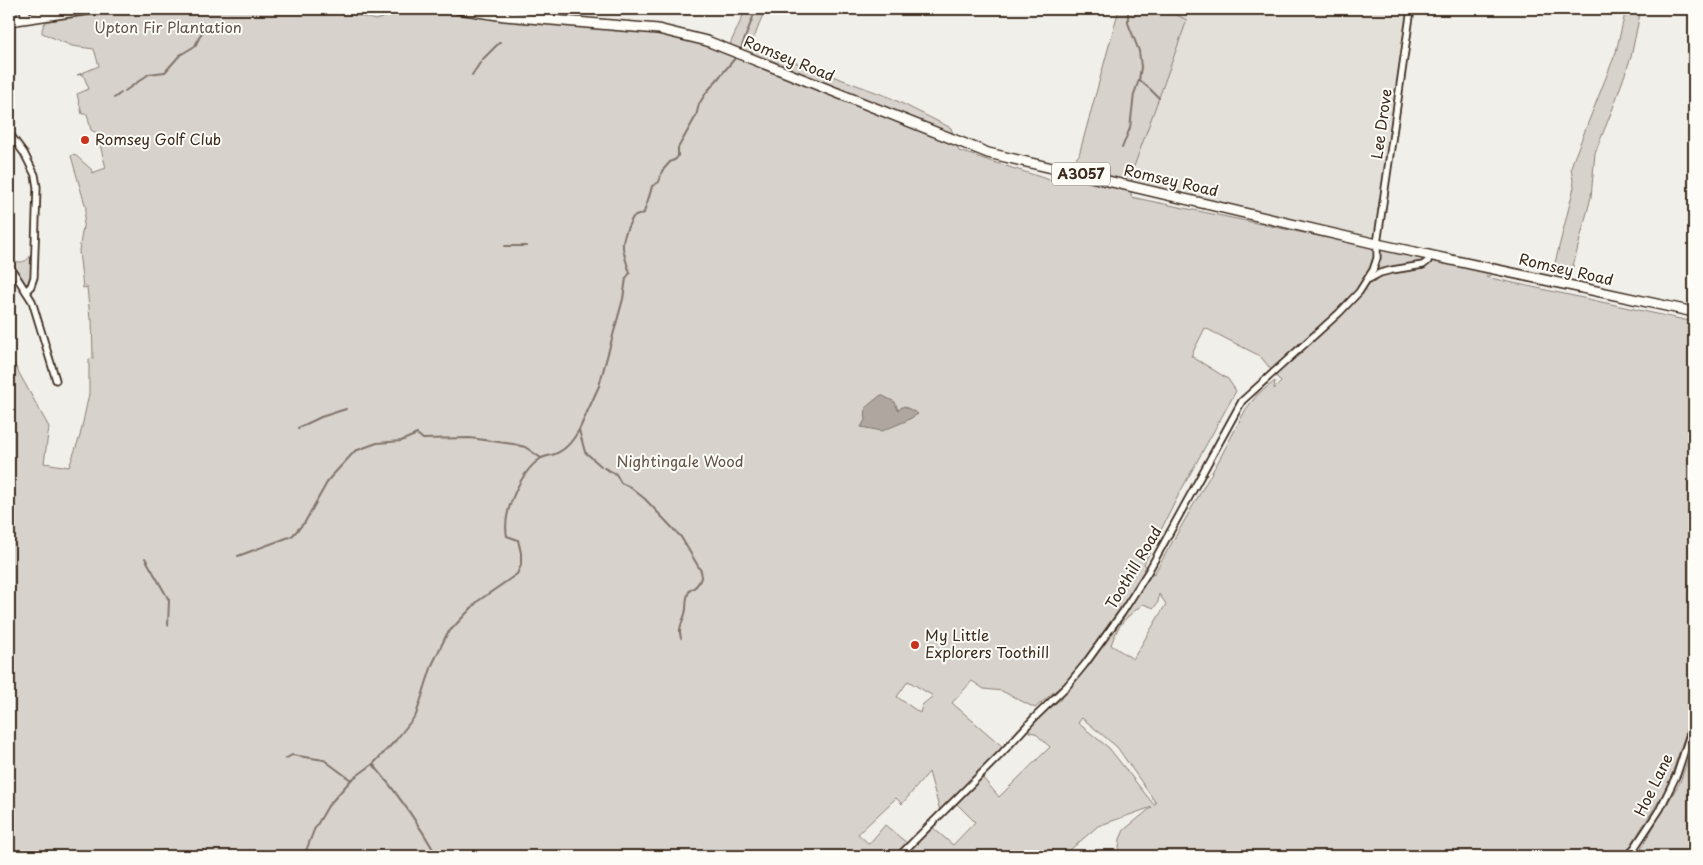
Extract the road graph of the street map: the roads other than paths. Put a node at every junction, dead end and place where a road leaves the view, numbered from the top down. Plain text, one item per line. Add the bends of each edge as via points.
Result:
1 (91, 9) edge
2 (364, 9) edge
3 (384, 9) edge
4 (458, 9) edge
5 (1411, 9) edge
6 (476, 10) edge
7 (26, 13) edge
8 (9, 21) edge
9 (9, 133) edge
10 (1377, 244) junction
11 (1430, 254) junction
12 (9, 265) edge
13 (1368, 279) junction
14 (26, 291) junction
15 (1694, 312) edge
16 (56, 380) dead end
17 (1694, 722) edge
18 (899, 856) edge
19 (1629, 856) edge

1 - 7 main road
2 - 3 main road
4 - 6 main road, Romsey Road / A3057
5 - 10 street, Lee Drove
6 - 10 main road, Romsey Road / A3057 via 505,16 658,29 707,41 988,153
7 - 8 main road
9 - 14 street via 28,159 37,187 34,277
10 - 11 main road, Romsey Road / A3057
10 - 13 street, Toothill Road via 1377,258
11 - 13 street via 1423,265 1380,273
11 - 15 main road, Romsey Road / A3057
12 - 14 street
13 - 18 street, Toothill Road via 1339,313 1242,401 1148,572 1085,664
14 - 16 street
17 - 19 street, Hoe Lane via 1677,774 1660,810

